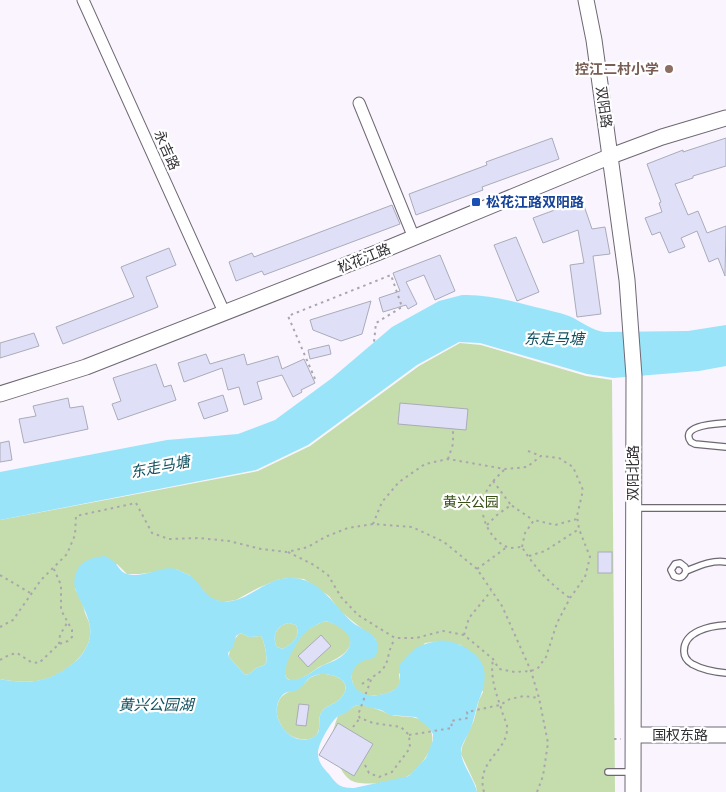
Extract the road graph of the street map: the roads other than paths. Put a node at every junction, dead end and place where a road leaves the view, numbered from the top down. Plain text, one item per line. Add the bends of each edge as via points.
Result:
1 (83, 0) edge
2 (586, 0) edge
3 (359, 103) dead end
4 (726, 118) edge
5 (611, 156) junction
6 (414, 238) junction
7 (224, 312) junction
8 (0, 394) edge
9 (726, 423) edge
10 (726, 447) edge
11 (633, 508) junction
12 (726, 508) edge
13 (726, 562) edge
14 (686, 571) dead end
15 (726, 625) edge
16 (726, 673) edge
17 (634, 735) junction
18 (726, 735) edge
19 (608, 772) dead end
20 (634, 772) junction
21 (634, 792) edge

1 - 7 street, 永吉路
2 - 5 street, 双阳路
3 - 6 street
4 - 5 street, 松花江路
5 - 6 street, 松花江路
5 - 11 street, 双阳北路 via 632,332
6 - 7 street, 松花江路
7 - 8 street, 松花江路 via 86,367
9 - 10 lane via 694,428 689,436 695,444
11 - 12 lane
11 - 17 street, 双阳北路
13 - 14 lane via 708,562
15 - 16 lane via 689,637 684,655 691,663
17 - 18 street, 国权东路
17 - 20 street, 双阳北路
19 - 20 lane
20 - 21 street, 双阳北路

